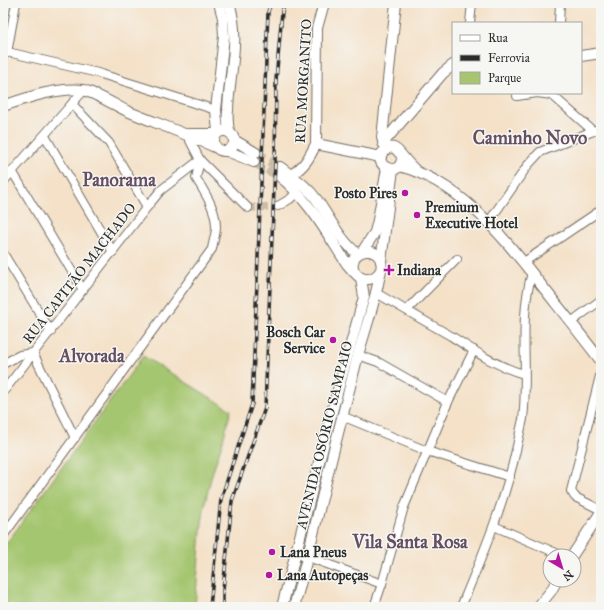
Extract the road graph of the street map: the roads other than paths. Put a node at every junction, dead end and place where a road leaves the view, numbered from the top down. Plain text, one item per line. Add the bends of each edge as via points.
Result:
1 (16, 3) edge
2 (219, 3) edge
3 (229, 3) edge
4 (324, 3) edge
5 (396, 3) edge
6 (472, 3) edge
7 (560, 3) edge
8 (470, 22) edge
9 (559, 22) edge
10 (5, 52) edge
11 (601, 53) edge
12 (582, 56) edge
13 (452, 66) edge
14 (84, 90) junction
15 (530, 94) edge
16 (552, 94) edge
17 (517, 96) dead end
18 (72, 104) junction
19 (3, 106) edge
20 (216, 110) junction
21 (228, 121) junction
22 (384, 122) junction
23 (601, 128) edge
24 (592, 131) junction
25 (186, 133) junction
26 (224, 135) junction
27 (390, 135) junction
28 (45, 136) junction
29 (316, 144) junction
30 (215, 147) junction
31 (227, 151) junction
32 (391, 157) junction
33 (200, 160) junction
34 (12, 171) junction
35 (291, 175) junction
36 (3, 182) edge
37 (297, 192) junction
38 (278, 206) tunnel mouth
39 (147, 207) junction
40 (248, 208) dead end
41 (601, 210) edge
42 (488, 223) junction
43 (113, 252) junction
44 (3, 253) edge
45 (360, 253) junction
46 (457, 259) dead end
47 (524, 262) junction
48 (381, 266) junction
49 (532, 273) junction
50 (359, 277) junction
51 (83, 290) junction
52 (376, 293) junction
53 (601, 300) edge
54 (407, 310) junction
55 (571, 322) junction
56 (51, 332) junction
57 (474, 350) junction
58 (33, 353) junction
59 (358, 355) junction
60 (601, 361) edge
61 (3, 364) edge
62 (601, 372) edge
63 (524, 374) junction
64 (3, 392) edge
65 (448, 402) junction
66 (334, 404) junction
67 (342, 416) junction
68 (75, 438) junction
69 (427, 451) junction
70 (510, 477) junction
71 (601, 511) edge
72 (494, 526) junction
73 (3, 536) edge
74 (545, 548) edge
75 (577, 548) edge
76 (296, 554) junction
77 (308, 557) junction
78 (382, 584) junction
79 (552, 588) edge
80 (550, 591) junction
81 (282, 607) edge
82 (294, 607) edge
83 (374, 607) edge
84 (461, 607) edge
85 (538, 607) edge
86 (546, 607) edge

1 - 10 street
2 - 20 street via 224,36
3 - 21 street via 234,36
4 - 29 street, RUA MORGANITO via 317,28
5 - 22 street
6 - 8 street
7 - 9 street
10 - 20 street via 98,73
11 - 12 street
13 - 27 street
14 - 18 street
14 - 19 street via 52,92
14 - 25 street via 127,111
15 - 17 street
16 - 24 street
18 - 28 street
18 - 39 street via 109,143
20 - 21 street
20 - 26 street
21 - 26 street
22 - 27 street
22 - 32 street via 382,138
23 - 24 street
24 - 42 street via 540,152
25 - 26 street
25 - 30 street
25 - 33 street
26 - 30 street via 213,140
26 - 31 street via 232,147
26 - 31 street via 255,157
27 - 32 street
27 - 32 street
28 - 34 street
28 - 43 street
29 - 32 street
29 - 35 street, RUA MORGANITO via 301,169
30 - 31 street via 220,151
32 - 42 street via 459,196
32 - 45 street via 378,220 374,232
32 - 48 street, AVENIDA OSÓRIO SAMPAIO
33 - 39 street, RUA CAPITÃO MACHADO via 162,190
33 - 40 street
33 - 68 street via 196,178 215,216 216,229 212,249
34 - 36 street
34 - 51 street
35 - 37 street via 279,171
35 - 45 street via 316,199 349,247
37 - 38 street
37 - 50 street via 308,204 347,264
39 - 43 street, RUA CAPITÃO MACHADO
41 - 47 street
42 - 47 street via 502,235
43 - 51 street, RUA CAPITÃO MACHADO
44 - 56 street
45 - 48 street via 376,253
45 - 50 street via 353,262
46 - 54 street
47 - 49 street
48 - 50 street via 375,278 365,280
48 - 52 street, AVENIDA OSÓRIO SAMPAIO
49 - 55 street
49 - 63 street via 527,288 525,310
50 - 66 street, AVENIDA OSÓRIO SAMPAIO via 364,297
51 - 56 street, RUA CAPITÃO MACHADO
52 - 54 street
52 - 59 street, AVENIDA OSÓRIO SAMPAIO
53 - 55 street
54 - 57 street
55 - 60 street
56 - 58 street, RUA CAPITÃO MACHADO
57 - 63 street
57 - 65 street
58 - 61 street via 20,355
58 - 64 street, RUA CAPITÃO MACHADO
58 - 68 street
59 - 65 street via 378,362
59 - 67 street, AVENIDA OSÓRIO SAMPAIO
62 - 71 street via 571,491 575,497
63 - 70 street via 523,419
65 - 69 street
66 - 67 street via 336,412
66 - 76 street, AVENIDA OSÓRIO SAMPAIO
67 - 69 street
67 - 77 street, AVENIDA OSÓRIO SAMPAIO
68 - 73 street
69 - 70 street
69 - 78 street via 404,507
70 - 72 street
71 - 75 street
72 - 74 street
72 - 84 street
76 - 77 street
76 - 81 street, AVENIDA OSÓRIO SAMPAIO
77 - 78 street
77 - 82 street, AVENIDA OSÓRIO SAMPAIO
78 - 83 street
79 - 80 street
80 - 85 street
80 - 86 street

